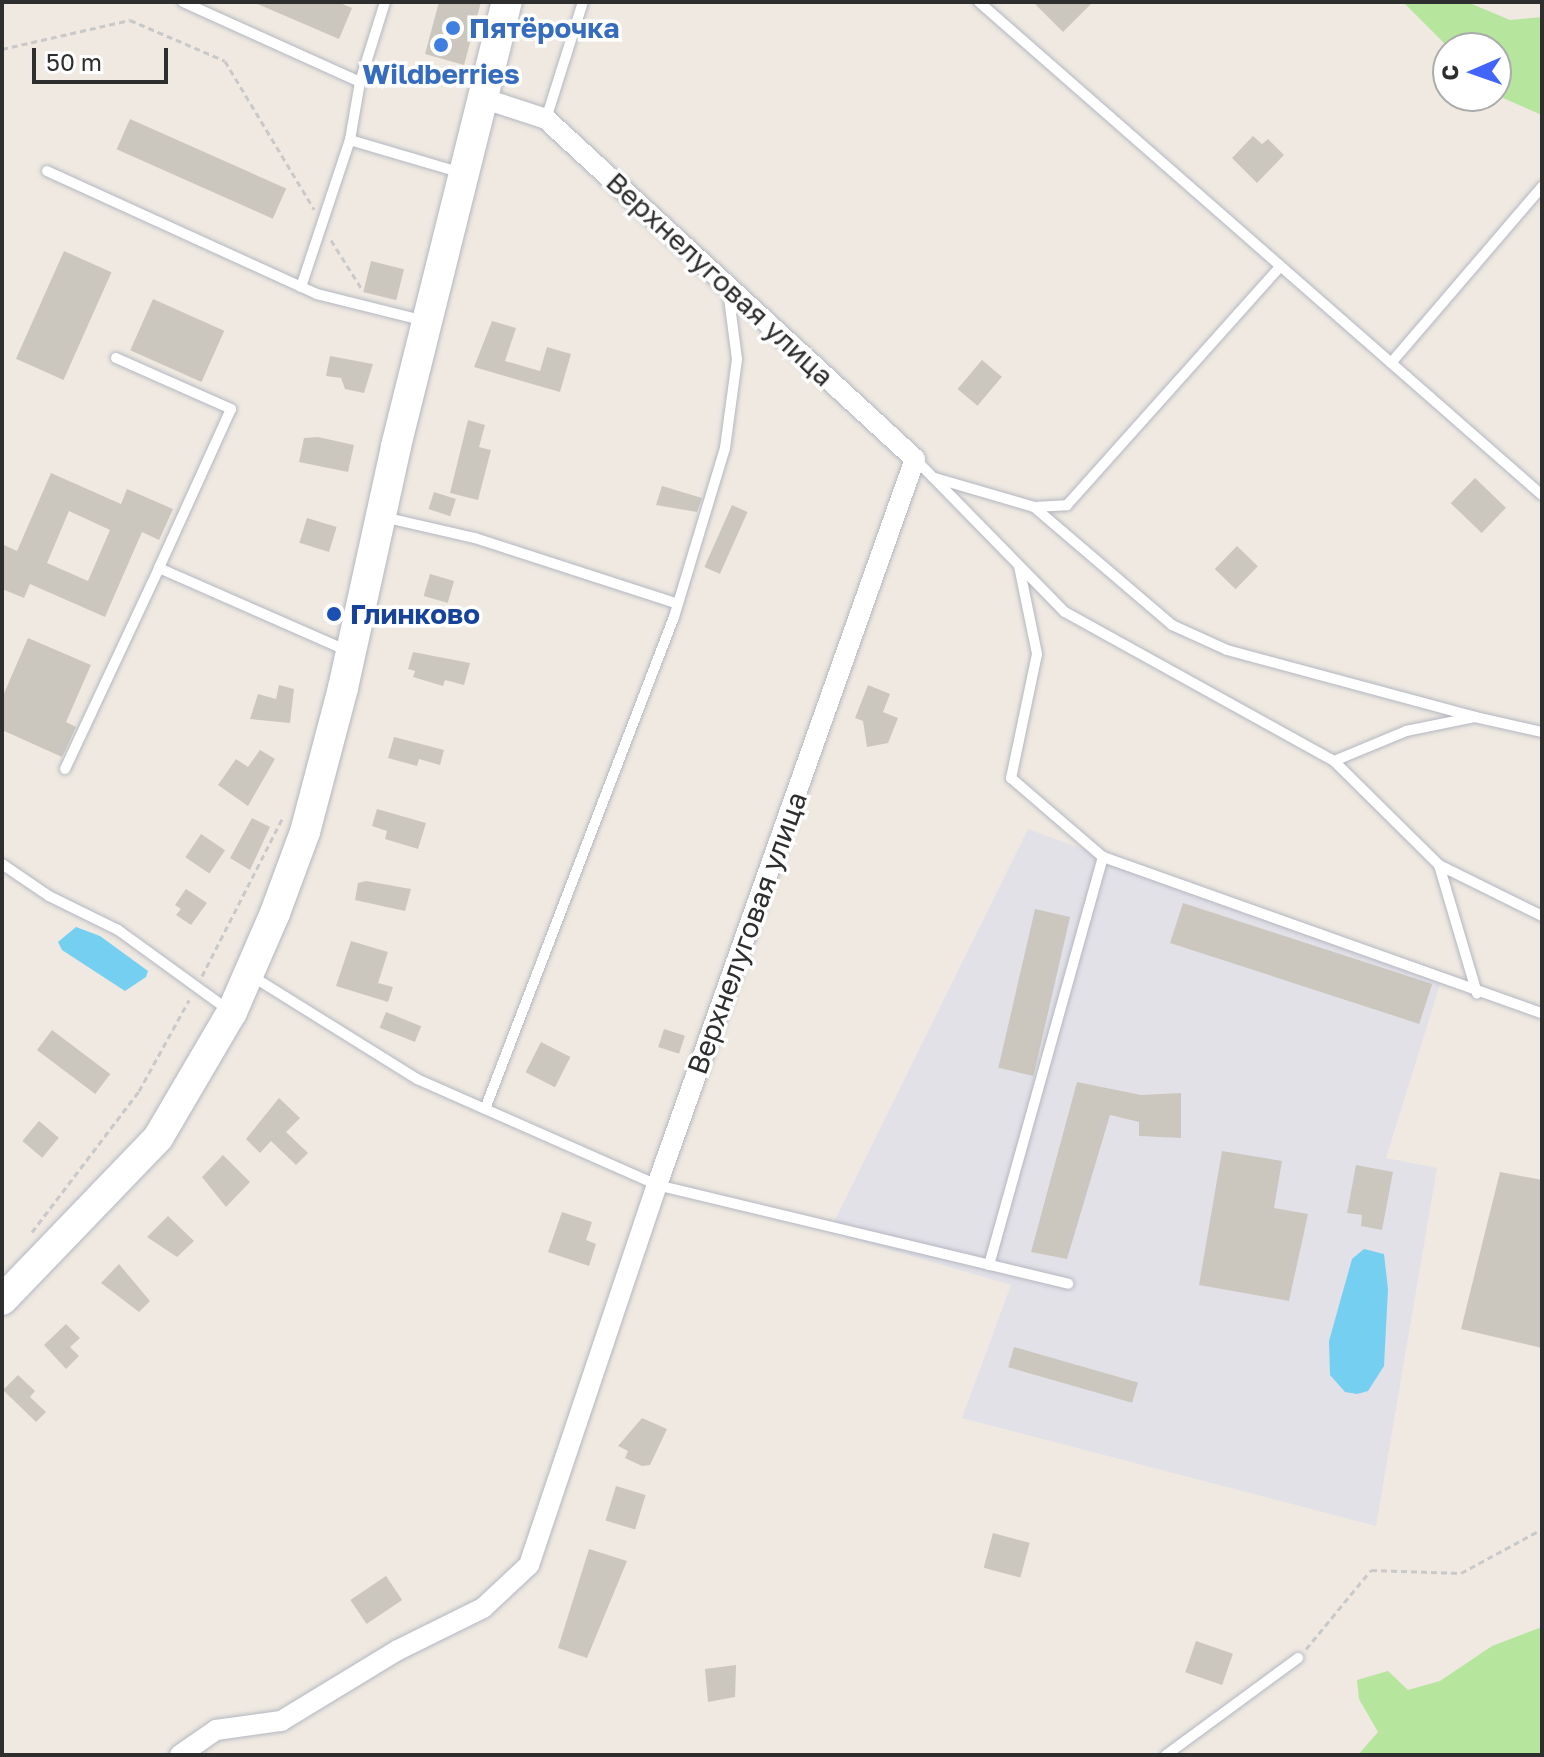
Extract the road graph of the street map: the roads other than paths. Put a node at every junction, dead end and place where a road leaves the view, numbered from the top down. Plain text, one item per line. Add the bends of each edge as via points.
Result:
1 (183, 2) edge
2 (385, 2) edge
3 (507, 2) edge
4 (583, 2) edge
5 (979, 2) edge
6 (360, 82) junction
7 (482, 98) junction
8 (546, 119) junction
9 (350, 140) junction
10 (47, 171) dead end
11 (464, 173) junction
12 (1542, 187) edge
13 (1280, 267) junction
14 (728, 286) junction
15 (301, 287) junction
16 (427, 322) junction
17 (116, 358) dead end
18 (1391, 363) junction
19 (915, 459) junction
20 (933, 477) junction
21 (1542, 495) edge
22 (1034, 507) junction
23 (381, 517) junction
24 (1018, 565) junction
25 (159, 568) junction
26 (678, 604) junction
27 (350, 651) junction
28 (1475, 717) junction
29 (1542, 732) edge
30 (1334, 761) junction
31 (65, 769) dead end
32 (1103, 857) junction
33 (2, 864) edge
34 (1439, 865) junction
35 (1542, 916) edge
36 (248, 974) junction
37 (1477, 993) junction
38 (232, 1012) junction
39 (1542, 1013) edge
40 (485, 1109) junction
41 (657, 1185) junction
42 (989, 1265) junction
43 (1068, 1284) dead end
44 (2, 1300) edge
45 (1298, 1658) road end
46 (180, 1755) edge
47 (1166, 1755) edge

1 - 6 lane
2 - 6 lane
3 - 7 main road
4 - 8 lane
5 - 13 lane
6 - 9 lane
7 - 8 street, Верхнелуговая улица
7 - 11 main road
8 - 14 street, Верхнелуговая улица
9 - 11 lane
9 - 15 lane
10 - 15 lane
11 - 16 main road
12 - 18 lane
13 - 18 lane
13 - 22 lane via 1067,505
14 - 19 street, Верхнелуговая улица
14 - 26 lane via 737,359 725,448
15 - 16 lane
16 - 23 main road
17 - 25 lane via 231,409
18 - 21 lane
19 - 20 lane
19 - 41 street, Верхнелуговая улица
20 - 22 lane
20 - 24 lane
22 - 28 lane via 1172,625 1227,650
23 - 26 lane via 475,538
23 - 27 main road
24 - 30 lane via 1065,612
24 - 32 lane via 1037,654 1011,778
25 - 27 lane
25 - 31 lane
26 - 40 lane
27 - 36 main road via 305,832
28 - 29 lane
28 - 30 lane via 1406,731
30 - 34 lane
32 - 37 lane
32 - 42 lane
33 - 38 lane via 49,896 118,930
34 - 35 lane
34 - 37 lane
36 - 38 main road
36 - 40 lane via 417,1079
37 - 39 lane
38 - 44 main road via 158,1138
40 - 41 lane
41 - 42 lane
41 - 46 street, Верхнелуговая улица via 529,1565 483,1608 396,1651 281,1721 216,1730
42 - 43 lane
45 - 47 lane

